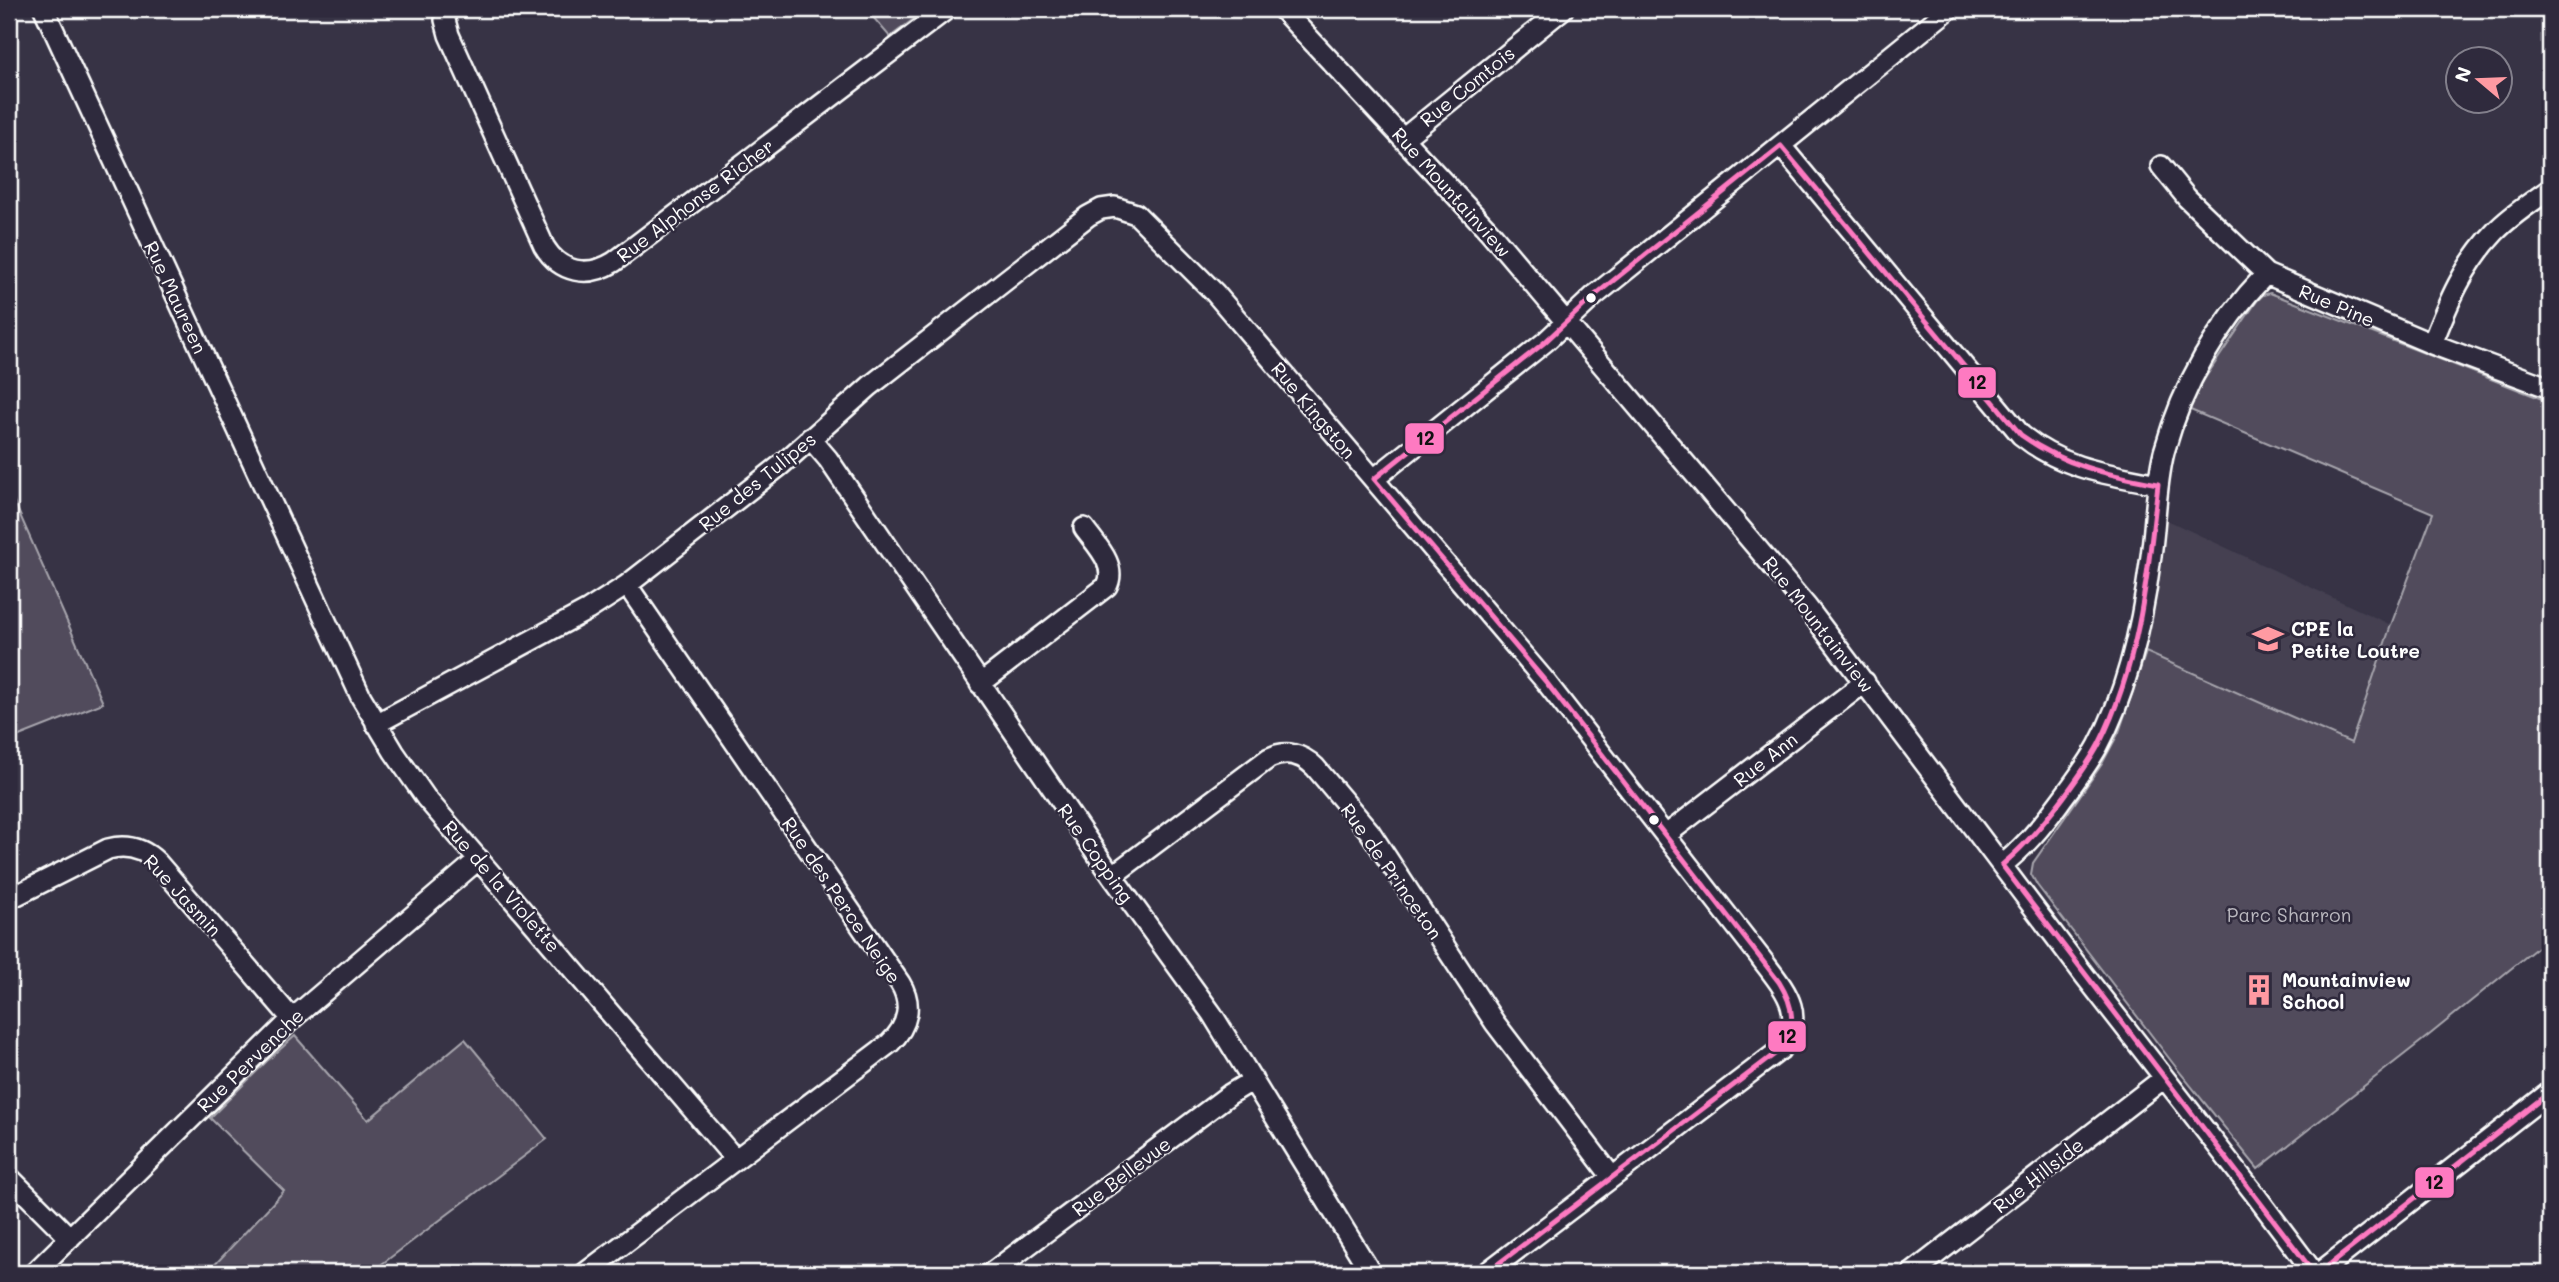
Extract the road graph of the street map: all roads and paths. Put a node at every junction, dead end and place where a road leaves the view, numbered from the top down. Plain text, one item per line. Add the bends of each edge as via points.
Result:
1 (44, 9) edge
2 (446, 9) edge
3 (947, 9) edge
4 (1282, 9) edge
5 (1563, 9) edge
6 (1949, 9) edge
7 (1404, 138) junction
8 (1781, 146) junction
9 (2161, 166) dead end
10 (2550, 189) edge
11 (1115, 207) joint
12 (2266, 274) junction
13 (1567, 321) junction
14 (2432, 344) junction
15 (2550, 388) edge
16 (810, 439) junction
17 (1374, 479) junction
18 (2158, 484) junction
19 (1084, 528) dead end
20 (627, 584) junction
21 (309, 585) joint
22 (1864, 682) junction
23 (980, 684) junction
24 (376, 724) junction
25 (1666, 835) junction
26 (479, 859) junction
27 (2002, 866) junction
28 (1112, 877) junction
29 (9, 899) edge
30 (292, 1018) junction
31 (2164, 1078) junction
32 (1253, 1080) junction
33 (2550, 1092) edge
34 (735, 1159) junction
35 (9, 1177) edge
36 (1612, 1177) junction
37 (70, 1238) junction
38 (34, 1273) edge
39 (585, 1273) edge
40 (991, 1273) edge
41 (1371, 1273) edge
42 (1486, 1273) edge
43 (1912, 1273) edge
44 (2317, 1273) edge

1 - 21 street, Rue Maureen
2 - 3 street, Rue Alphonse Richer via 449,35 544,246 558,263 585,272 614,262
4 - 7 street, Rue Mountainview
5 - 7 street, Rue Comtois
6 - 8 street
7 - 13 street, Rue Mountainview
8 - 13 street
8 - 18 street via 2021,435 2039,450 2075,466
9 - 12 street, Rue Pine via 2187,198
10 - 14 street via 2509,220 2476,254 2455,288
11 - 16 street, Rue des Tulipes via 1088,216 870,386
11 - 17 street, Rue Kingston via 1142,218 1201,278
12 - 14 street, Rue Pine
12 - 18 street via 2228,317 2203,358 2170,435
13 - 17 street
13 - 22 street, Rue Mountainview via 1774,567
14 - 15 street, Rue Pine
16 - 20 street, Rue des Tulipes
16 - 23 street, Rue Copping
17 - 25 street, Rue Kingston via 1546,682
18 - 27 street via 2150,564 2118,701 2077,778 2023,849
19 - 23 street via 1110,567 1107,586
20 - 24 street, Rue des Tulipes via 588,610
20 - 34 street, Rue des Perce Neige via 900,983 907,1004 904,1026 890,1043
21 - 24 street, Rue de la Violette
22 - 25 street, Rue Ann
22 - 27 street, Rue Mountainview
23 - 28 street, Rue Copping
24 - 26 street, Rue de la Violette via 414,782
25 - 36 street, Rue Kingston via 1788,995 1793,1009 1791,1031 1774,1055
26 - 30 street, Rue Pervenche
26 - 34 street, Rue de la Violette
27 - 31 street, Rue Mountainview
28 - 32 street, Rue Copping via 1212,1014
28 - 36 street, Rue de Princeton via 1269,758 1287,754 1305,759 1370,832 1495,1023
29 - 30 street, Rue Jasmin via 108,849 138,849 157,862
30 - 37 street, Rue Pervenche
31 - 43 street, Rue Hillside
31 - 44 street, Rue Mountainview
32 - 40 street, Rue Bellevue
32 - 41 street, Rue Copping
33 - 44 street
34 - 39 street, Rue des Perce Neige
35 - 37 street
36 - 42 street
37 - 38 street, Rue Pervenche

